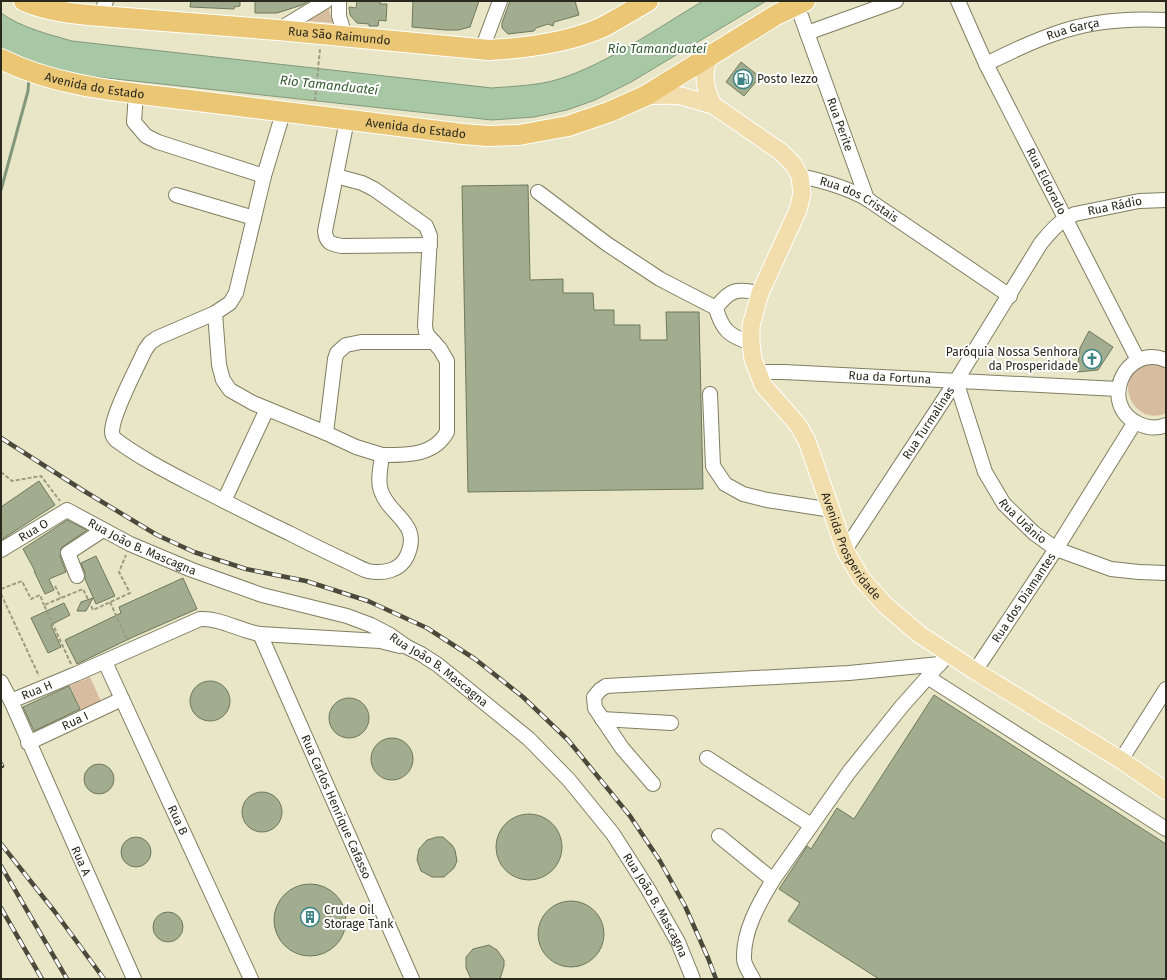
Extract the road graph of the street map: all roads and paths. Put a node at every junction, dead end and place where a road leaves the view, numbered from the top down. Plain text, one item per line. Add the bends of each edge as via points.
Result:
1 (24, 1) edge
2 (326, 1) edge
3 (339, 1) edge
4 (500, 1) edge
5 (896, 1) edge
6 (958, 1) edge
7 (641, 3) edge
8 (801, 3) edge
9 (103, 9) edge
10 (1166, 20) edge
11 (278, 30) junction
12 (807, 33) junction
13 (345, 36) junction
14 (482, 49) junction
15 (708, 58) junction
16 (1, 59) edge
17 (319, 62) dead end
18 (986, 64) junction
19 (136, 93) junction
20 (645, 96) junction
21 (315, 102) dead end
22 (713, 105) junction
23 (283, 112) junction
24 (347, 120) junction
25 (264, 176) junction
26 (336, 176) junction
27 (800, 176) junction
28 (538, 192) dead end
29 (176, 195) dead end
30 (867, 199) junction
31 (1166, 200) edge
32 (254, 218) junction
33 (1065, 218) junction
34 (430, 245) junction
35 (760, 293) junction
36 (1010, 296) junction
37 (716, 308) junction
38 (215, 313) junction
39 (434, 342) junction
40 (751, 343) junction
41 (1138, 360) junction
42 (1166, 360) edge
43 (757, 372) junction
44 (956, 380) junction
45 (1118, 389) junction
46 (710, 394) dead end
47 (267, 409) junction
48 (1135, 422) junction
49 (1166, 425) edge
50 (326, 433) junction
51 (382, 455) junction
52 (1, 472) edge
53 (224, 501) junction
54 (67, 510) junction
55 (832, 510) junction
56 (103, 530) junction
57 (130, 544) junction
58 (1056, 549) junction
59 (1, 550) edge
60 (845, 550) junction
61 (1166, 573) edge
62 (77, 576) dead end
63 (56, 586) dead end
64 (1, 589) edge
65 (1, 594) edge
66 (61, 598) junction
67 (110, 602) junction
68 (44, 605) junction
69 (260, 634) junction
70 (407, 647) junction
71 (132, 650) junction
72 (944, 659) junction
73 (104, 662) junction
74 (975, 671) junction
75 (76, 674) junction
76 (929, 678) junction
77 (1, 682) edge
78 (44, 688) junction
79 (1166, 689) edge
80 (122, 699) junction
81 (11, 701) junction
82 (602, 718) junction
83 (671, 723) dead end
84 (28, 742) junction
85 (707, 758) dead end
86 (1121, 760) junction
87 (653, 784) dead end
88 (1166, 790) edge
89 (811, 825) junction
90 (1166, 829) edge
91 (718, 836) dead end
92 (772, 880) junction
93 (134, 979) edge
94 (251, 979) edge
95 (412, 979) edge
96 (693, 979) edge
97 (753, 979) edge

1 - 9 highway, Rua São Raimundo via 58,12
2 - 11 street
3 - 13 street
4 - 14 street
5 - 12 street
6 - 18 street, Rua Eldorado
7 - 14 highway, Rua São Raimundo via 601,27 570,38 522,48
8 - 12 street, Rua Perite
8 - 15 highway, Avenida do Estado via 776,15
9 - 11 highway, Rua São Raimundo
10 - 18 street, Rua Garça via 1107,22 1074,28 1054,34
11 - 13 highway, Rua São Raimundo
12 - 30 street, Rua Perite
13 - 14 highway, Rua São Raimundo
15 - 20 highway, Avenida do Estado
15 - 22 main road via 704,81
16 - 19 highway, Avenida do Estado via 45,76 86,86
17 - 21 path
18 - 33 street, Rua Eldorado
19 - 23 highway, Avenida do Estado
19 - 25 street via 134,122 146,136
20 - 22 main road via 681,96
20 - 24 highway, Avenida do Estado via 568,126 519,135 482,136
22 - 27 main road via 781,152
23 - 24 highway, Avenida do Estado
23 - 25 street
24 - 26 street
25 - 32 street
26 - 34 street via 374,189 414,217 426,226 430,233
26 - 34 street via 325,231 329,242 342,246
27 - 30 street, Rua dos Cristais via 851,190
27 - 35 main road, Avenida Prosperidade via 802,194 798,210
28 - 37 street via 607,244 660,279
29 - 32 street
30 - 36 street, Rua dos Cristais
31 - 33 street, Rua Rádio via 1139,201
32 - 38 street via 236,293 230,303
33 - 36 street, Rua Turmalinas via 1041,243
33 - 41 street, Rua Eldorado
34 - 39 street via 425,326 426,332
35 - 37 street via 736,290 724,296
35 - 40 main road, Avenida Prosperidade via 751,326
36 - 44 street, Rua Turmalinas
37 - 40 street via 727,330 734,337
38 - 47 street via 219,364 223,380 230,390
38 - 53 street via 150,343 120,404 112,433 124,447
39 - 50 street via 361,342 341,348 335,359
39 - 51 street via 447,361 447,432 430,450
40 - 43 main road, Avenida Prosperidade
41 - 42 street via 1149,357
41 - 45 street via 1128,367 1121,377
43 - 44 street, Rua da Fortuna
43 - 55 main road, Avenida Prosperidade via 763,385 798,425 807,441
44 - 45 street, Rua da Fortuna
44 - 58 street, Rua Urânio via 985,472 1004,504 1034,533
44 - 60 street, Rua Turmalinas
45 - 48 street via 1118,399 1122,408
46 - 55 street via 713,466 725,484 743,494 767,500
47 - 50 street
47 - 53 street
48 - 49 street via 1153,428
48 - 58 street, Rua dos Diamantes
50 - 51 street via 356,447
51 - 53 street via 380,490 392,510 403,519 409,529 412,543 406,557 389,571 367,570
52 - 54 path via 12,481 41,476
54 - 56 street, Rua João B. Mascagna
54 - 59 street, Rua O
55 - 60 main road, Avenida Prosperidade
56 - 57 street, Rua João B. Mascagna
56 - 62 street via 68,553
57 - 67 path via 119,572 130,593
57 - 70 street, Rua João B. Mascagna via 262,595 371,624
58 - 61 street, Rua Urânio via 1111,569
58 - 74 street, Rua dos Diamantes
60 - 72 main road, Avenida Prosperidade via 861,578 885,605
63 - 66 path
64 - 68 path via 22,581 31,599 40,595
65 - 78 path
66 - 67 path via 83,589 93,610
66 - 68 path
67 - 71 path
68 - 75 path
69 - 70 street, Rua H via 380,641
69 - 71 street, Rua H via 210,619 200,619
69 - 95 street, Rua Carlos Henrique Cafasso
70 - 96 street, Rua João B. Mascagna via 438,665 489,705 529,739 569,780 613,834 648,889 678,942
71 - 73 street, Rua H
72 - 74 main road, Avenida Prosperidade
72 - 76 street
72 - 82 street via 849,673 606,686 594,697 595,708
73 - 75 street, Rua H
73 - 80 street, Rua B
74 - 86 main road, Avenida Prosperidade
75 - 78 street, Rua H
76 - 89 street via 849,772
76 - 90 street
77 - 81 street
78 - 81 street, Rua H
79 - 86 street
80 - 84 street, Rua I
80 - 94 street, Rua B
81 - 84 street, Rua H
82 - 83 street
82 - 87 street via 622,748
84 - 93 street, Rua A
85 - 89 street
86 - 88 main road, Avenida Prosperidade
89 - 92 street
91 - 92 street
92 - 97 street via 759,904 747,936 744,960

